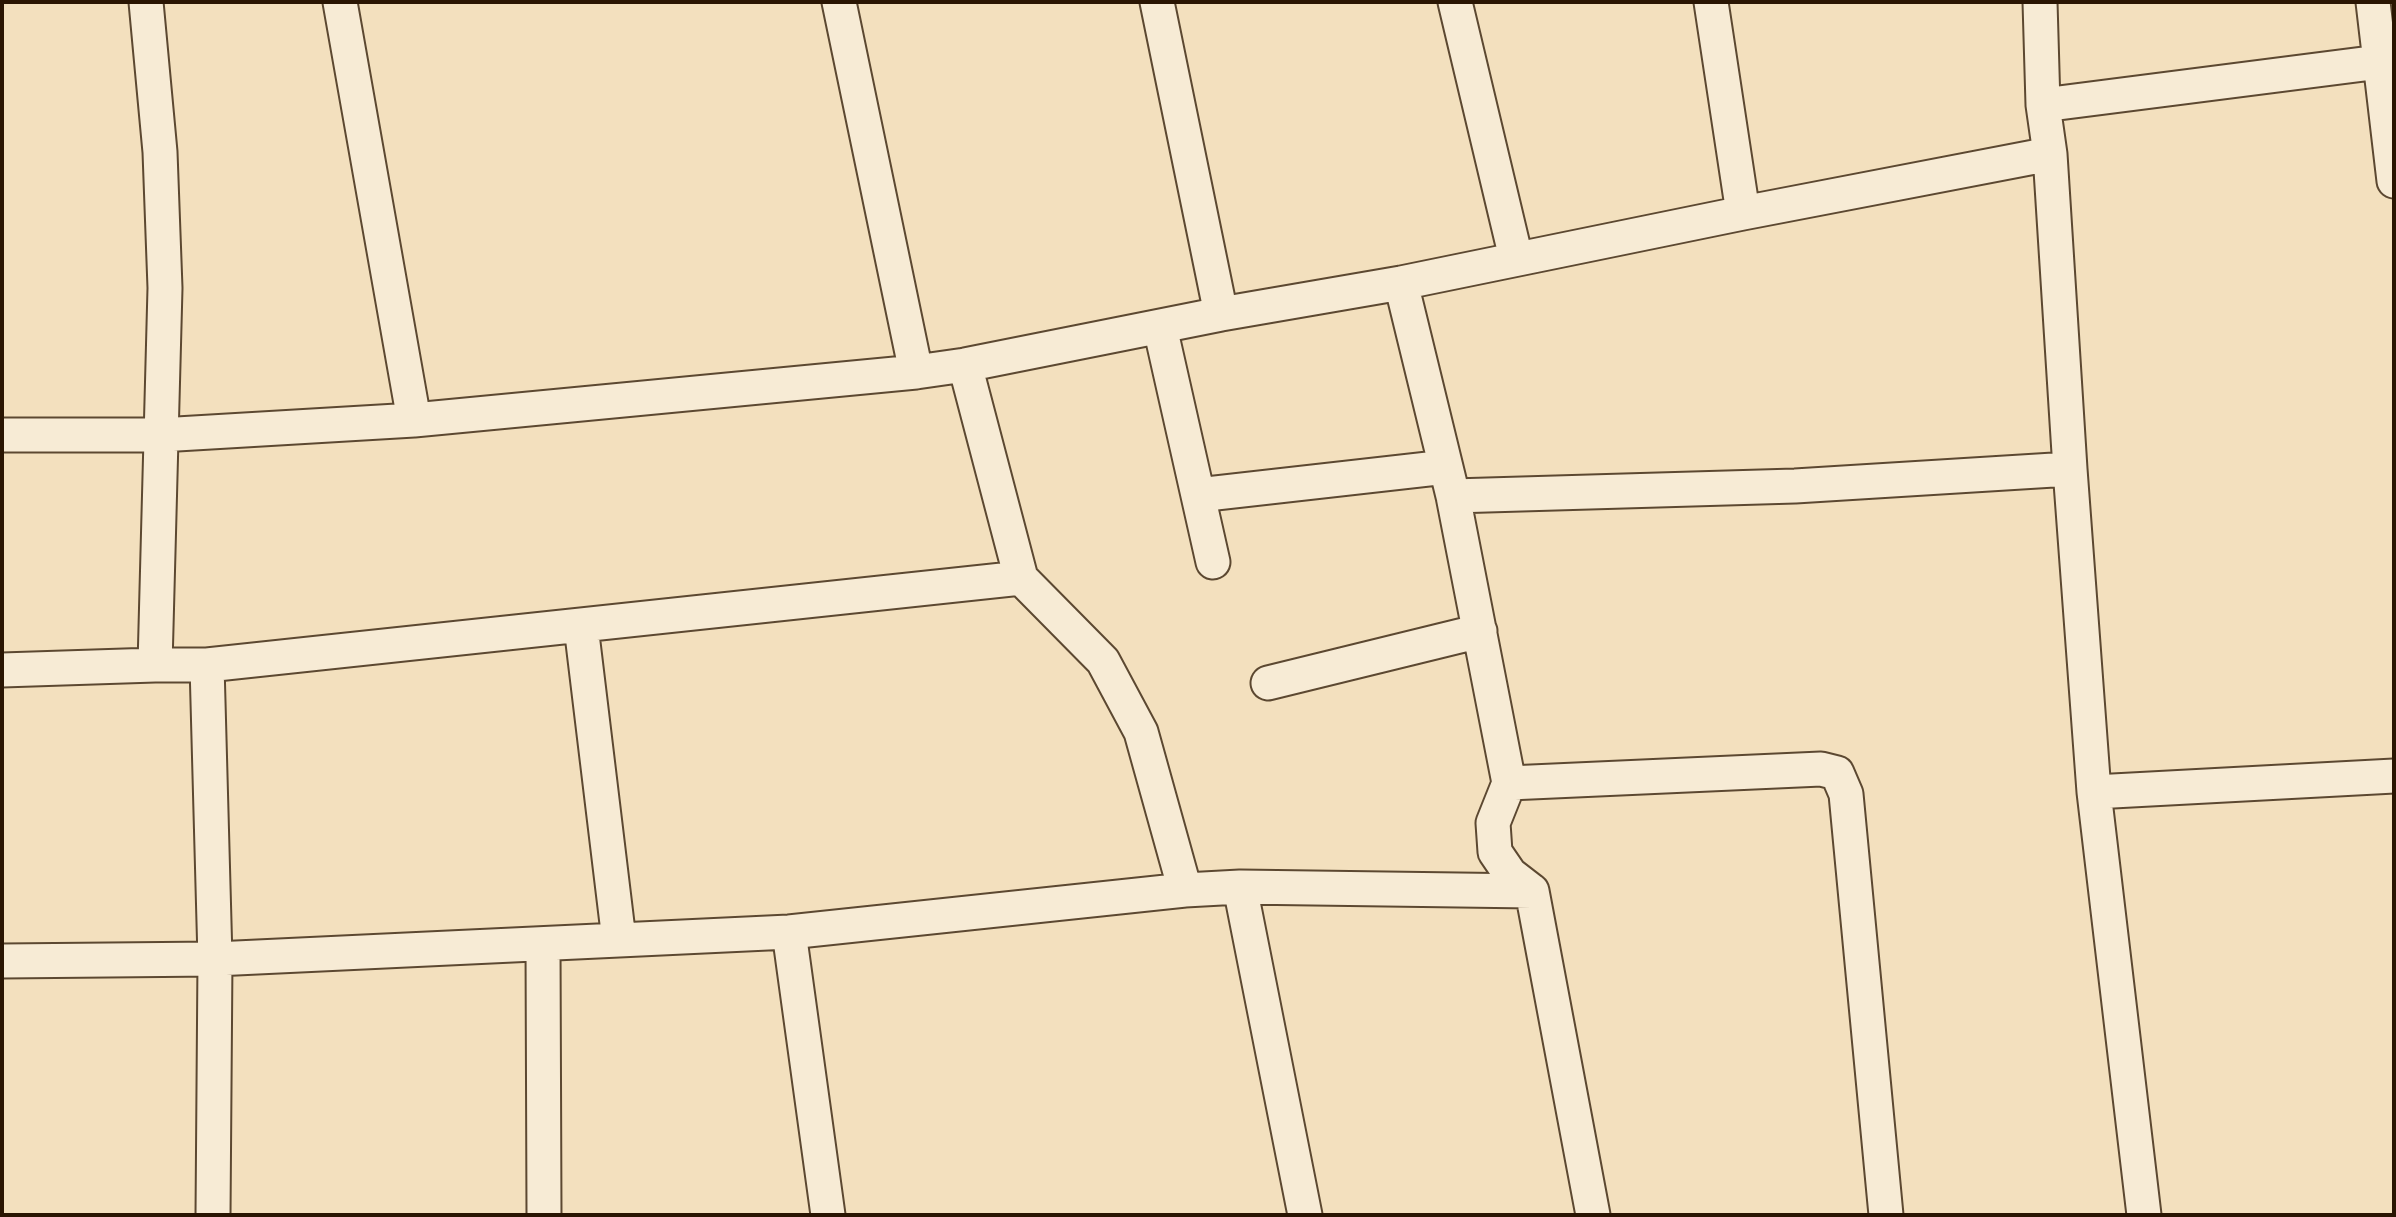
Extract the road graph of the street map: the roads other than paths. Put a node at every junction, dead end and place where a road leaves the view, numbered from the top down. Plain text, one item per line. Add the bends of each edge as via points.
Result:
1 (146, 2) edge
2 (340, 2) edge
3 (839, 2) edge
4 (1157, 2) edge
5 (1455, 2) edge
6 (1711, 2) edge
7 (2040, 2) edge
8 (2373, 2) edge
9 (2387, 61) edge
10 (2043, 105) junction
11 (2050, 154) junction
12 (2394, 181) edge
13 (1743, 213) junction
14 (1517, 258) junction
15 (1401, 284) junction
16 (1221, 314) junction
17 (1160, 327) junction
18 (965, 366) junction
19 (916, 372) junction
20 (414, 420) junction
21 (2, 435) edge
22 (160, 435) junction
23 (2070, 469) junction
24 (1449, 482) junction
25 (1198, 495) junction
26 (1213, 562) dead end
27 (1021, 578) junction
28 (581, 626) junction
29 (1480, 631) junction
30 (155, 665) junction
31 (207, 665) junction
32 (2, 670) edge
33 (1268, 682) dead end
34 (2394, 776) edge
35 (1509, 783) junction
36 (2094, 792) junction
37 (1240, 887) junction
38 (1185, 890) junction
39 (1532, 891) junction
40 (789, 932) junction
41 (619, 940) junction
42 (543, 944) junction
43 (215, 959) junction
44 (2, 961) edge
45 (214, 1215) edge
46 (544, 1215) edge
47 (828, 1215) edge
48 (1305, 1215) edge
49 (1593, 1215) edge
50 (1885, 1215) edge
51 (2144, 1215) edge

1 - 22 street via 164,247
2 - 20 street
3 - 19 street
4 - 16 street
5 - 14 street
6 - 13 street
7 - 10 street
8 - 9 street
9 - 10 street
9 - 12 street
10 - 11 street
11 - 13 street
11 - 23 street
13 - 14 street
14 - 15 street
15 - 16 street
15 - 24 street
16 - 17 street
17 - 18 street
17 - 25 street
18 - 19 street
18 - 27 street
19 - 20 street
20 - 22 street
21 - 22 street
22 - 30 street
23 - 24 street via 1795,486
23 - 36 street
24 - 25 street
24 - 29 street
25 - 26 street
27 - 28 street
27 - 38 street via 1103,661 1141,732
28 - 31 street
28 - 41 street
29 - 33 street
29 - 35 street
30 - 31 street
30 - 32 street
31 - 43 street
34 - 36 street
35 - 39 street via 1493,823 1495,852 1510,874
35 - 50 street via 1821,769 1837,773 1846,794
36 - 51 street
37 - 38 street
37 - 39 street
37 - 48 street
38 - 40 street
39 - 49 street
40 - 41 street
40 - 47 street
41 - 42 street
42 - 43 street
42 - 46 street
43 - 44 street
43 - 45 street

